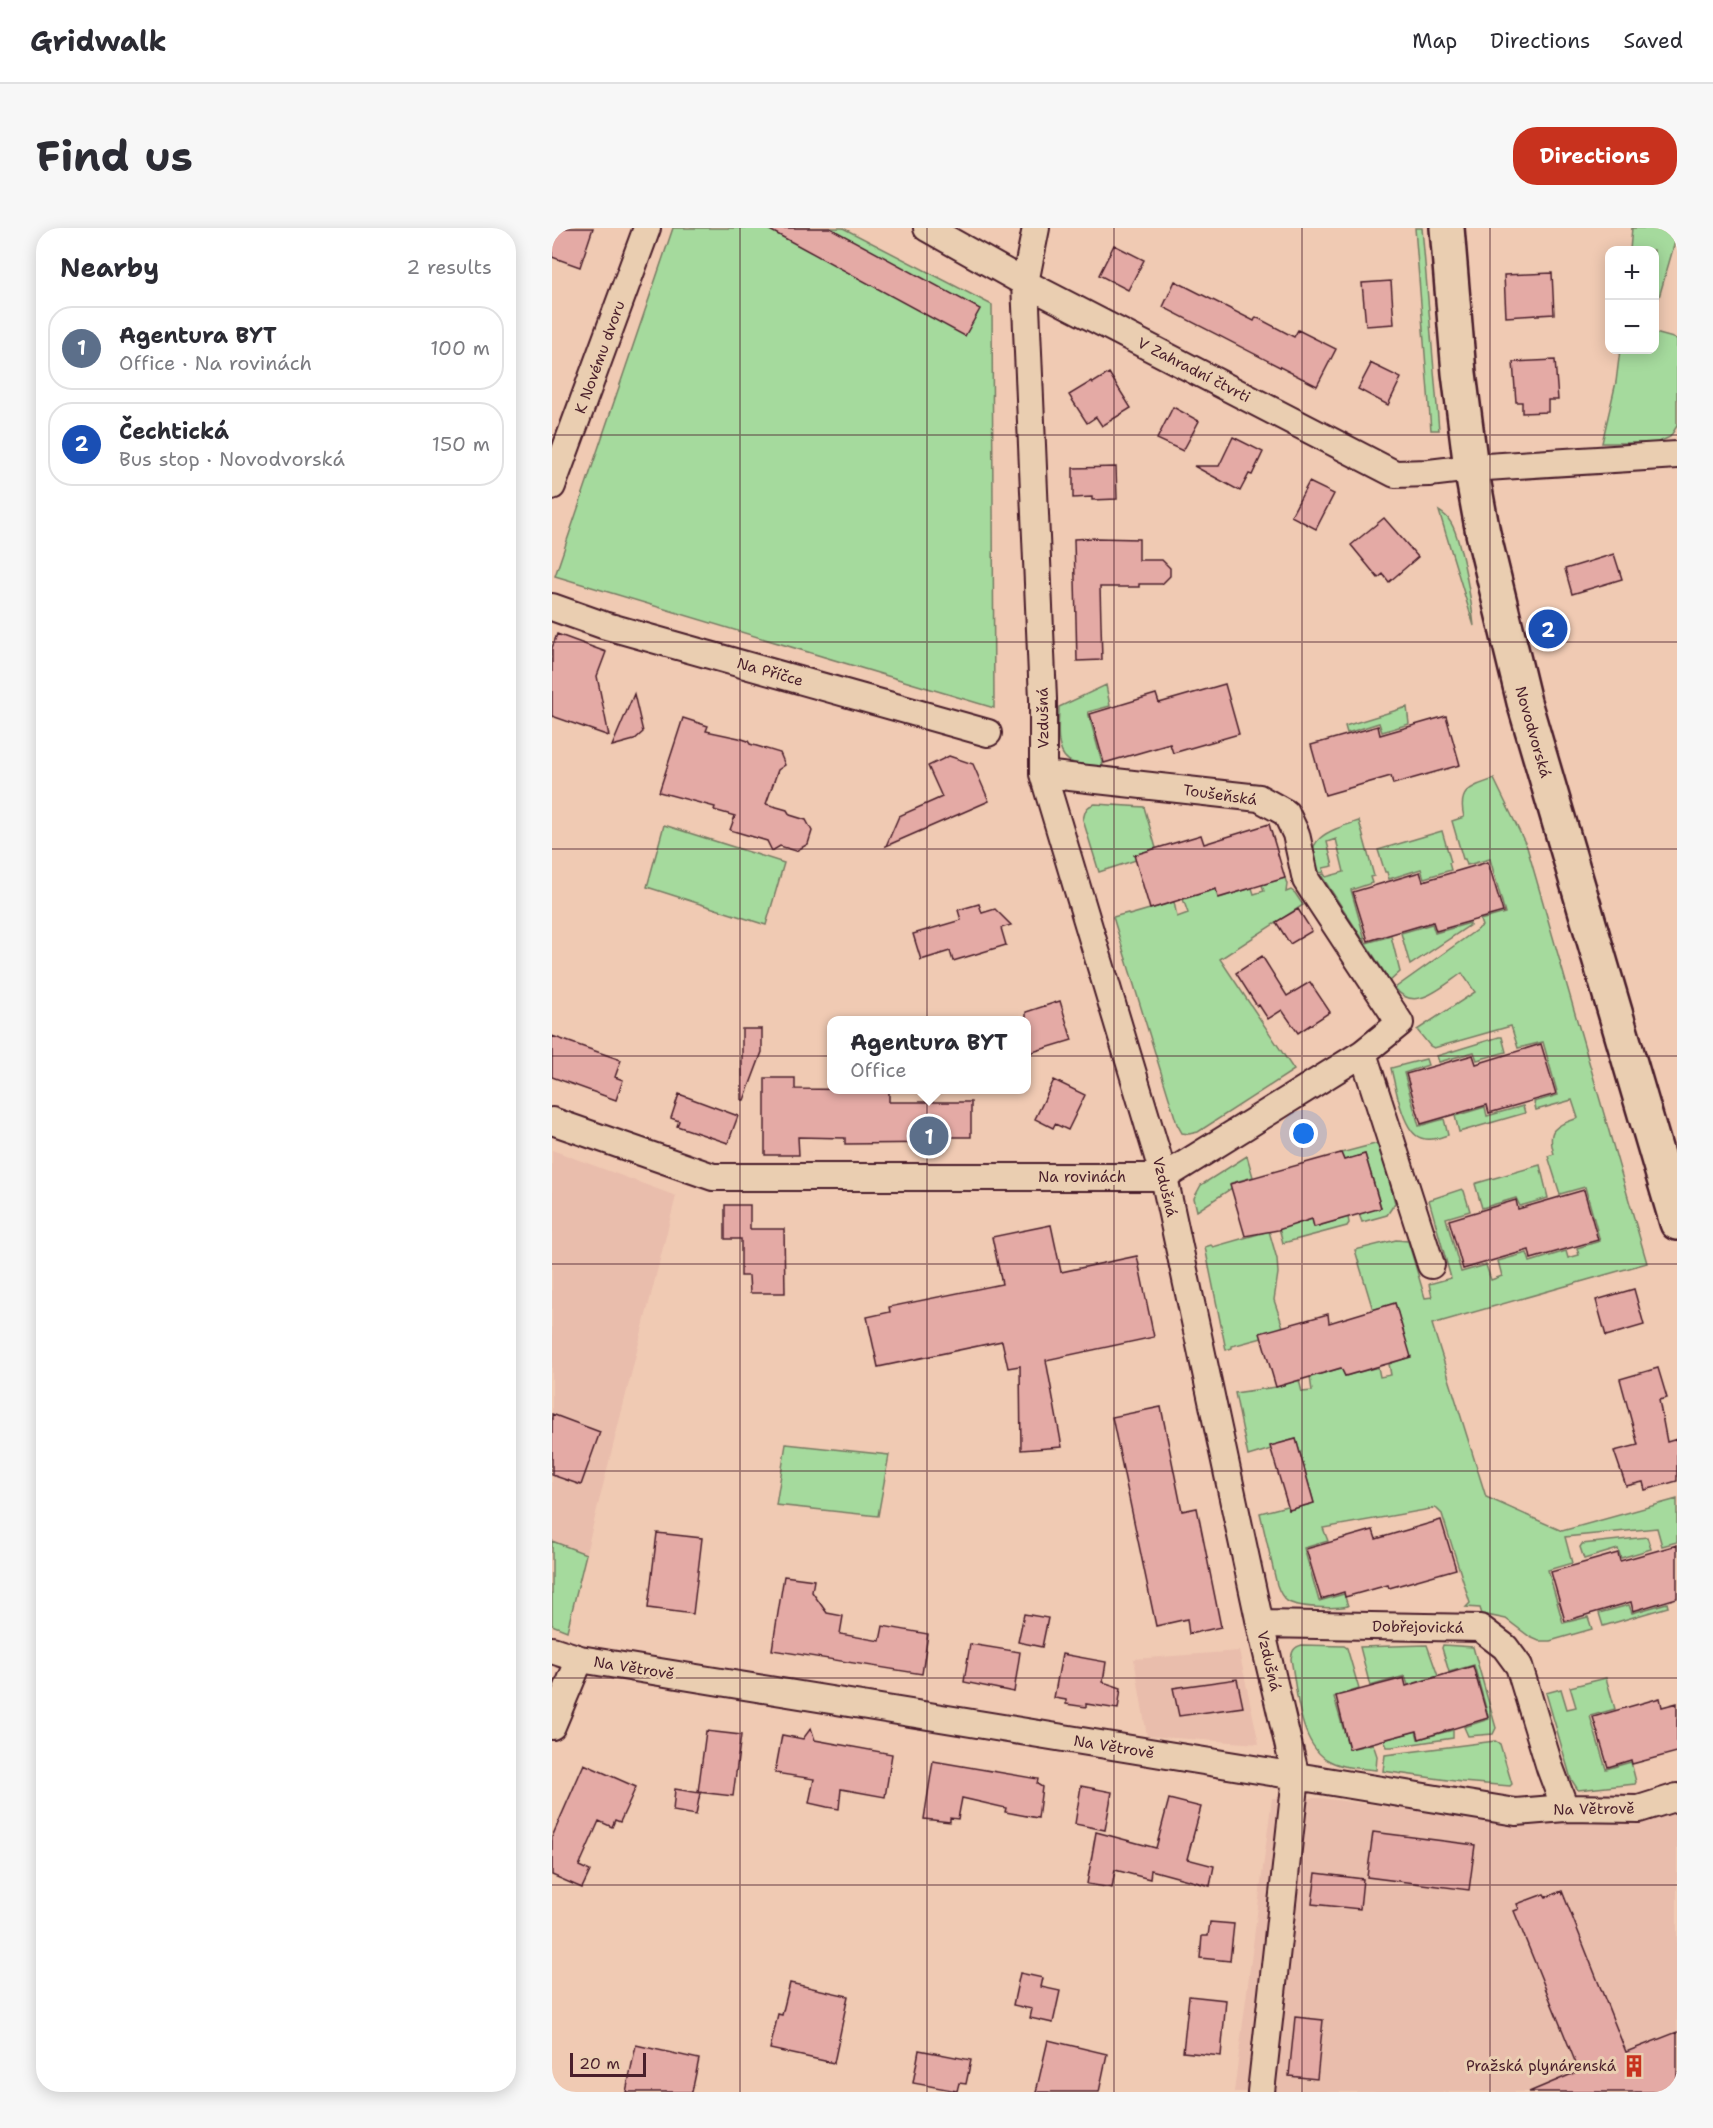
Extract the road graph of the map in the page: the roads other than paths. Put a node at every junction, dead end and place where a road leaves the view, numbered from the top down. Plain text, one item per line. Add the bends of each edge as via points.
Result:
1 (647, 228) edge
2 (927, 228) edge
3 (1036, 228) edge
4 (1447, 228) edge
5 (1025, 283) junction
6 (1677, 455) edge
7 (1471, 468) junction
8 (552, 486) edge
9 (552, 607) edge
10 (988, 733) dead end
11 (1043, 774) junction
12 (1363, 1053) junction
13 (552, 1120) edge
14 (1164, 1178) junction
15 (1677, 1223) edge
16 (1431, 1265) dead end
17 (1260, 1624) junction
18 (552, 1650) edge
19 (580, 1659) junction
20 (552, 1726) edge
21 (1296, 1777) junction
22 (1677, 1797) edge
23 (1565, 1808) junction
24 (1261, 2092) edge

1 - 8 street, K Novému dvoru
2 - 5 street, V Zahradní čtvrti
3 - 5 street, Vzdušná
4 - 7 main road, Novodvorská
5 - 7 street, V Zahradní čtvrti via 1395,474
5 - 11 street, Vzdušná
6 - 7 street, V Zahradní čtvrti
7 - 15 main road, Novodvorská via 1524,702
9 - 10 street, Na Příčce
11 - 12 street, Toušeňská via 1259,798 1286,813 1296,834 1306,880 1400,1023
11 - 14 street, Vzdušná
12 - 14 street
12 - 16 street
13 - 14 street, Na rovinách via 712,1178
14 - 17 street, Vzdušná
17 - 21 street, Vzdušná
17 - 23 street, Dobřejovická via 1480,1628 1505,1647 1519,1666
18 - 19 street, Na Větrově
19 - 20 street
19 - 21 street, Na Větrově
21 - 23 street, Na Větrově via 1516,1812
21 - 24 street, Vzdušná
22 - 23 street, Na Větrově via 1639,1809

